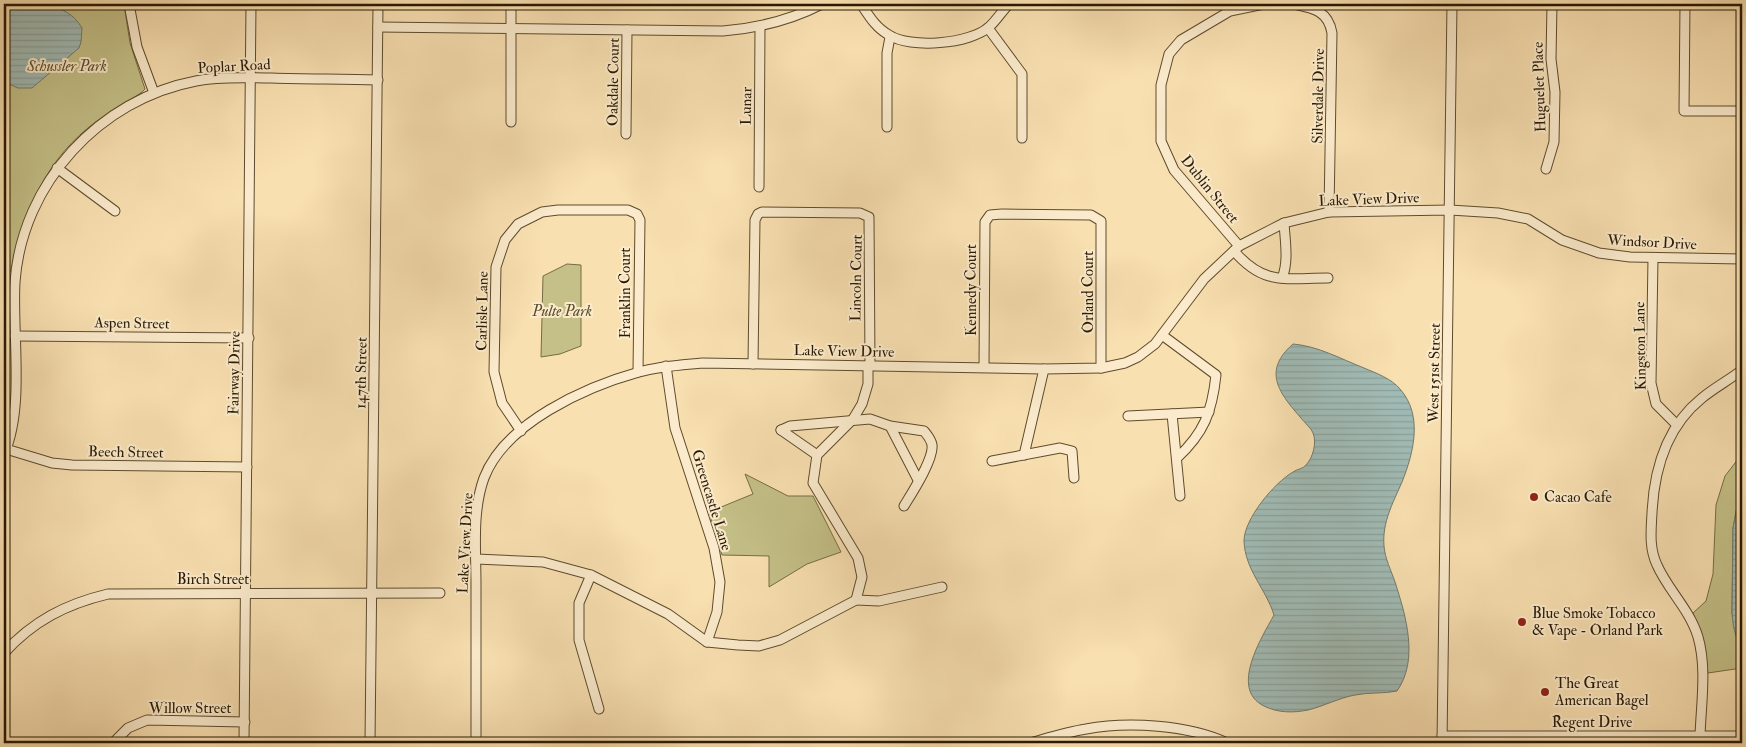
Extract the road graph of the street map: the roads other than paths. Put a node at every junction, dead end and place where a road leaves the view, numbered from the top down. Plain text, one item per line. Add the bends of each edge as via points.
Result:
1 (129, 4) edge
2 (251, 4) edge
3 (378, 4) edge
4 (511, 4) edge
5 (822, 4) edge
6 (861, 4) edge
7 (1009, 4) edge
8 (1264, 4) edge
9 (1293, 4) edge
10 (1452, 4) edge
11 (1552, 4) edge
12 (1685, 4) edge
13 (378, 26) junction
14 (760, 26) junction
15 (510, 28) junction
16 (988, 28) junction
17 (627, 30) junction
18 (890, 37) junction
19 (250, 78) junction
20 (378, 80) junction
21 (154, 93) junction
22 (1742, 111) edge
23 (510, 122) dead end
24 (887, 127) dead end
25 (626, 134) dead end
26 (1022, 138) dead end
27 (57, 168) junction
28 (1546, 169) dead end
29 (759, 187) dead end
30 (1450, 210) junction
31 (115, 211) dead end
32 (1330, 212) junction
33 (637, 214) joint
34 (1099, 218) joint
35 (1284, 223) junction
36 (1237, 248) junction
37 (1653, 258) junction
38 (1742, 259) edge
39 (1282, 278) junction
40 (1328, 278) dead end
41 (1162, 335) junction
42 (15, 336) junction
43 (249, 338) junction
44 (753, 364) junction
45 (869, 365) junction
46 (666, 366) junction
47 (984, 367) junction
48 (1101, 368) junction
49 (1044, 369) junction
50 (1742, 370) edge
51 (638, 372) junction
52 (1209, 412) junction
53 (1172, 414) junction
54 (1128, 416) dead end
55 (853, 419) junction
56 (1677, 425) junction
57 (890, 426) junction
58 (521, 431) junction
59 (5, 452) edge
60 (817, 455) junction
61 (1024, 455) junction
62 (1176, 458) junction
63 (992, 461) dead end
64 (247, 468) junction
65 (1074, 478) dead end
66 (918, 480) junction
67 (1180, 496) dead end
68 (904, 506) dead end
69 (476, 559) junction
70 (591, 575) junction
71 (942, 587) dead end
72 (246, 593) junction
73 (440, 593) dead end
74 (372, 594) junction
75 (856, 600) junction
76 (707, 642) junction
77 (4, 653) edge
78 (599, 709) dead end
79 (245, 722) junction
80 (1700, 736) junction
81 (1742, 736) edge
82 (1442, 740) edge
83 (113, 743) edge
84 (244, 743) edge
85 (370, 743) edge
86 (476, 743) edge
87 (1030, 743) edge
88 (1227, 743) edge

1 - 21 street via 137,47
2 - 19 street, Fairway Drive
3 - 13 street, 147th Street
4 - 15 street
5 - 14 street
6 - 18 street via 875,25
7 - 16 street
8 - 36 street, Dublin Street via 1230,11 1181,40 1169,54 1161,85 1161,141 1174,170
9 - 32 street, Silverdale Drive via 1315,9 1326,16 1332,33
10 - 30 street, West 151st Street
11 - 28 street, Huguelet Place via 1554,142
12 - 22 street via 1684,111
13 - 15 street
13 - 20 street, 147th Street
14 - 17 street via 723,30
14 - 29 street, Lunar
15 - 17 street
15 - 23 street
16 - 18 street via 967,39 952,41 913,42
16 - 26 street via 1022,74
17 - 25 street, Oakdale Court
18 - 24 street
19 - 20 street, Poplar Road
19 - 21 street, Poplar Road via 197,81
19 - 43 street, Fairway Drive
20 - 74 street, 147th Street
21 - 27 street, Poplar Road via 99,126
27 - 31 street
27 - 42 street, Poplar Road via 44,188 21,244 15,288
30 - 32 street, Lake View Drive
30 - 37 street, Windsor Drive via 1498,213 1528,219 1581,248 1612,255
30 - 82 street, West 151st Street
32 - 35 street, Lake View Drive
33 - 51 street, Franklin Court via 640,220
33 - 58 street, Carlisle Lane via 628,210 542,212 518,224 505,240 496,267 494,372 502,403
34 - 47 street, Kennedy Court via 1091,214 990,215 985,222
34 - 48 street, Orland Court via 1102,226
35 - 36 street, Lake View Drive
35 - 39 street via 1286,247
36 - 39 street, Dublin Street via 1248,267 1260,274
36 - 41 street, Lake View Drive via 1204,279
37 - 38 street, Windsor Drive
37 - 56 street, Kingston Lane via 1651,383 1656,404
39 - 40 street, Dublin Street
41 - 48 street, Lake View Drive via 1138,357
41 - 52 street via 1216,375
42 - 43 street, Aspen Street
42 - 59 street, Poplar Road via 14,412
43 - 64 street, Fairway Drive
44 - 45 street, Lake View Drive
44 - 45 street, Lincoln Court via 755,220 758,214 860,212 871,221
44 - 46 street, Lake View Drive
45 - 47 street, Lake View Drive
45 - 55 street, Lincoln Court via 867,391
46 - 51 street, Lake View Drive
46 - 76 street, Greencastle Lane via 675,428 714,548 720,582
47 - 49 street, Lake View Drive
48 - 49 street, Lake View Drive
49 - 61 street
50 - 56 street via 1701,399
51 - 58 street, Lake View Drive via 572,398
52 - 53 street
52 - 62 street via 1195,441
53 - 54 street
53 - 62 street
55 - 57 street via 870,419
55 - 60 street, Lincoln Court
55 - 60 street via 790,426 781,430
56 - 80 street via 1660,460 1653,492 1651,543 1657,565 1686,611 1698,638 1702,672
57 - 66 street
57 - 66 street via 924,431 930,438 932,447
58 - 69 street, Lake View Drive via 496,456 484,479 478,508
59 - 64 street, Beech Street via 72,465
60 - 75 street via 813,484 858,558 862,578
61 - 63 street
61 - 65 street via 1060,448 1072,451
62 - 67 street
64 - 72 street, Fairway Drive
66 - 68 street
69 - 70 street via 543,562
69 - 86 street, Lake View Drive
70 - 76 street via 668,614
70 - 78 street via 578,603 579,640
71 - 75 street via 879,601
72 - 74 street, Birch Street
72 - 77 street, Birch Street via 122,592 90,598 50,614
72 - 79 street, Fairway Drive
73 - 74 street, Birch Street
74 - 85 street, 147th Street
75 - 76 street via 780,640 759,646
79 - 83 street, Willow Street via 148,720 128,728
79 - 84 street, Fairway Drive
80 - 81 street, Regent Drive
80 - 82 street, Regent Drive
87 - 88 street via 1088,728 1132,725 1180,729

